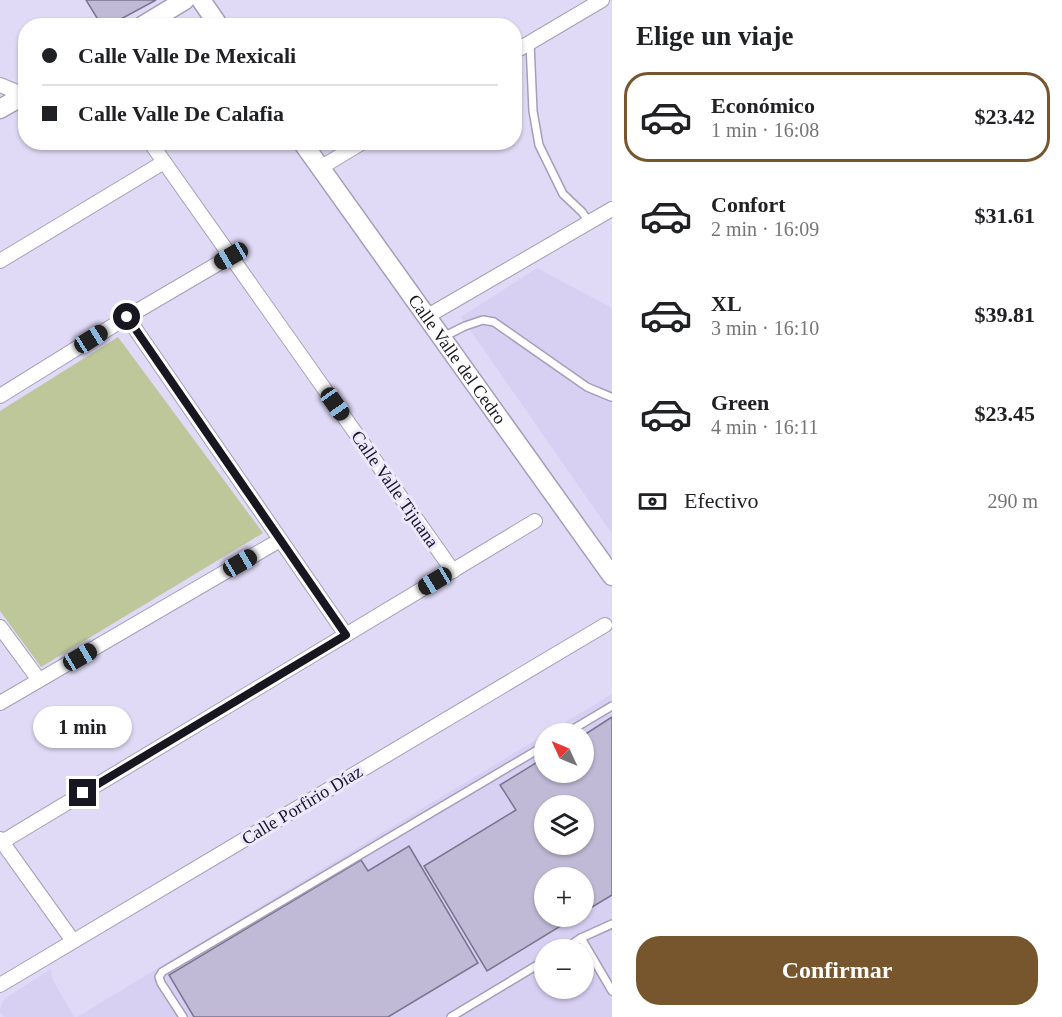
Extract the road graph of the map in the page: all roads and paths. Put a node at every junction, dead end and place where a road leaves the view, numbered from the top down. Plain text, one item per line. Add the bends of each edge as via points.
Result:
1 (185, 0) edge
2 (201, 0) edge
3 (602, 0) edge
4 (155, 18) edge
5 (213, 18) edge
6 (530, 43) junction
7 (522, 48) edge
8 (0, 85) edge
9 (18, 92) edge
10 (18, 99) edge
11 (0, 110) edge
12 (156, 150) edge
13 (308, 150) edge
14 (350, 150) edge
15 (164, 162) junction
16 (320, 168) junction
17 (612, 209) edge
18 (589, 222) junction
19 (231, 256) junction
20 (0, 261) edge
21 (127, 317) junction
22 (426, 318) junction
23 (441, 338) junction
24 (0, 396) edge
25 (611, 397) edge
26 (535, 521) dead end
27 (280, 540) junction
28 (453, 571) junction
29 (612, 576) edge
30 (605, 625) dead end
31 (0, 627) edge
32 (346, 635) junction
33 (39, 680) junction
34 (0, 703) edge
35 (612, 706) edge
36 (583, 723) edge
37 (534, 752) edge
38 (1, 840) edge
39 (612, 924) edge
40 (581, 938) joint
41 (74, 940) junction
42 (534, 967) edge
43 (0, 985) edge
44 (612, 991) edge
45 (183, 1017) edge
46 (451, 1017) edge

1 - 4 street
2 - 5 street
3 - 6 street
6 - 7 street
6 - 18 lane via 539,145 563,194
8 - 9 street
10 - 11 street
12 - 15 street, Calle Valle Tijuana
13 - 16 street, Calle Valle del Cedro
14 - 16 street
15 - 19 street, Calle Valle Tijuana
15 - 20 street
16 - 22 street, Calle Valle del Cedro
17 - 18 street
18 - 22 street
19 - 21 street
19 - 28 street, Calle Valle Tijuana
21 - 24 street
21 - 27 street
22 - 23 street, Calle Valle del Cedro
23 - 25 lane via 483,320 494,322 587,387
23 - 29 street, Calle Valle del Cedro
26 - 28 street
27 - 32 street
27 - 33 street
28 - 32 street
30 - 41 street, Calle Porfirio Díaz
31 - 33 street
32 - 38 street
33 - 34 street
35 - 36 lane
37 - 45 lane via 162,972 161,983
38 - 41 street
39 - 40 lane
40 - 44 lane
41 - 43 street, Calle Porfirio Díaz
42 - 46 lane

